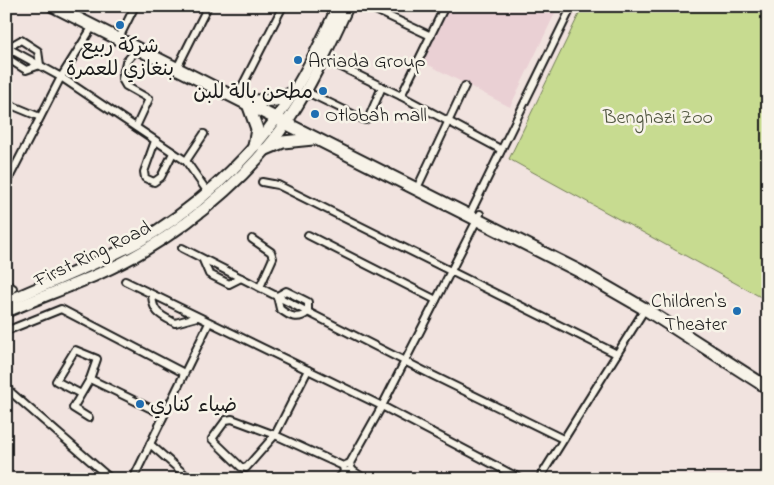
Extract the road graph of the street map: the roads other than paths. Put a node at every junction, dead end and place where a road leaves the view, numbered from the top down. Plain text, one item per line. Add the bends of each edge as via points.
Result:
1 (53, 6) edge
2 (66, 6) edge
3 (135, 6) edge
4 (208, 6) edge
5 (283, 6) edge
6 (338, 6) edge
7 (348, 6) edge
8 (367, 6) edge
9 (446, 6) edge
10 (572, 6) edge
11 (93, 26) junction
12 (121, 34) junction
13 (431, 36) junction
14 (7, 48) edge
15 (137, 49) junction
16 (323, 58) junction
17 (179, 64) junction
18 (40, 65) junction
19 (61, 77) junction
20 (465, 86) dead end
21 (382, 87) junction
22 (305, 91) junction
23 (292, 93) junction
24 (238, 94) junction
25 (401, 96) junction
26 (6, 103) edge
27 (251, 103) junction
28 (40, 117) junction
29 (282, 119) junction
30 (448, 123) junction
31 (136, 127) junction
32 (204, 134) dead end
33 (315, 139) junction
34 (155, 141) junction
35 (259, 148) junction
36 (500, 149) junction
37 (173, 153) junction
38 (186, 161) junction
39 (6, 164) edge
40 (14, 168) junction
41 (262, 182) dead end
42 (6, 184) edge
43 (419, 184) junction
44 (207, 192) junction
45 (474, 215) junction
46 (308, 235) dead end
47 (252, 239) dead end
48 (182, 248) dead end
49 (203, 260) junction
50 (451, 272) junction
51 (241, 278) junction
52 (125, 281) dead end
53 (6, 284) edge
54 (260, 287) junction
55 (152, 295) junction
56 (277, 296) junction
57 (6, 297) edge
58 (436, 300) junction
59 (6, 302) edge
60 (645, 309) junction
61 (6, 312) edge
62 (308, 312) junction
63 (196, 317) junction
64 (209, 323) junction
65 (6, 331) edge
66 (616, 354) junction
67 (405, 361) junction
68 (308, 370) junction
69 (184, 373) junction
70 (90, 379) junction
71 (768, 380) edge
72 (768, 388) edge
73 (8, 392) edge
74 (81, 394) junction
75 (382, 406) junction
76 (164, 415) junction
77 (88, 418) dead end
78 (275, 435) junction
79 (563, 439) junction
80 (150, 444) junction
81 (347, 468) junction
82 (111, 479) edge
83 (133, 479) edge
84 (190, 479) edge
85 (338, 479) edge
86 (365, 479) edge
87 (521, 479) edge
88 (539, 479) edge

1 - 11 highway
2 - 12 highway
3 - 12 street
4 - 17 street
5 - 24 street
6 - 23 main road, First Ring Road
7 - 16 main road, First Ring Road
8 - 13 street
9 - 13 street
10 - 36 street
11 - 15 highway
11 - 19 street
12 - 17 highway
13 - 25 street
14 - 18 street
14 - 18 street via 10,60 22,69
14 - 18 street via 21,40 35,47
15 - 27 highway
15 - 31 street via 126,62 122,79 126,86 149,99
16 - 21 street
16 - 22 main road, First Ring Road
17 - 24 highway
18 - 19 street
19 - 28 street
19 - 31 street
20 - 30 street
21 - 22 street via 370,117 364,120
21 - 25 street
22 - 29 main road, First Ring Road
23 - 27 highway via 270,102
23 - 29 main road, First Ring Road
24 - 27 highway
25 - 30 street
26 - 28 street
27 - 29 highway
27 - 35 highway
28 - 40 street
29 - 33 highway
29 - 35 main road, First Ring Road
29 - 43 highway
30 - 36 street
30 - 43 street
31 - 34 street
32 - 38 street
33 - 35 highway via 289,140
33 - 45 highway
34 - 37 street
34 - 37 street via 144,172 145,178 154,182 159,180
35 - 44 main road, First Ring Road
35 - 61 main road, First Ring Road via 224,190 193,218 145,250
36 - 45 street
37 - 38 street
38 - 44 street
39 - 40 street
40 - 42 street
41 - 50 street via 278,185
43 - 45 highway
44 - 59 main road, First Ring Road via 138,242
45 - 50 street
45 - 60 highway
45 - 71 highway via 624,290
46 - 58 street
47 - 54 street via 271,252 273,258
48 - 49 street
49 - 51 street
49 - 51 street via 209,274 229,284
50 - 58 street
50 - 66 street
51 - 54 street
52 - 55 street
53 - 57 street via 13,288
54 - 56 street
55 - 63 street
55 - 63 street via 158,314 175,323
56 - 62 street
56 - 62 street via 286,291 297,295 308,302
56 - 62 street via 280,309 290,316 297,318
58 - 67 street
60 - 66 street
60 - 72 highway
62 - 67 street
63 - 64 street
64 - 68 street
64 - 69 street
65 - 69 street via 61,309
66 - 79 street
67 - 75 street
67 - 79 street
68 - 75 street
68 - 78 street
69 - 76 street
70 - 74 street
70 - 74 street via 97,358 74,351 56,381
70 - 76 street
73 - 82 street
74 - 77 street via 74,409
75 - 81 street
75 - 87 street
76 - 80 street
78 - 78 street via 230,418 212,439 244,469
78 - 81 street
79 - 88 street
80 - 83 street
80 - 84 street
81 - 85 street
81 - 86 street

